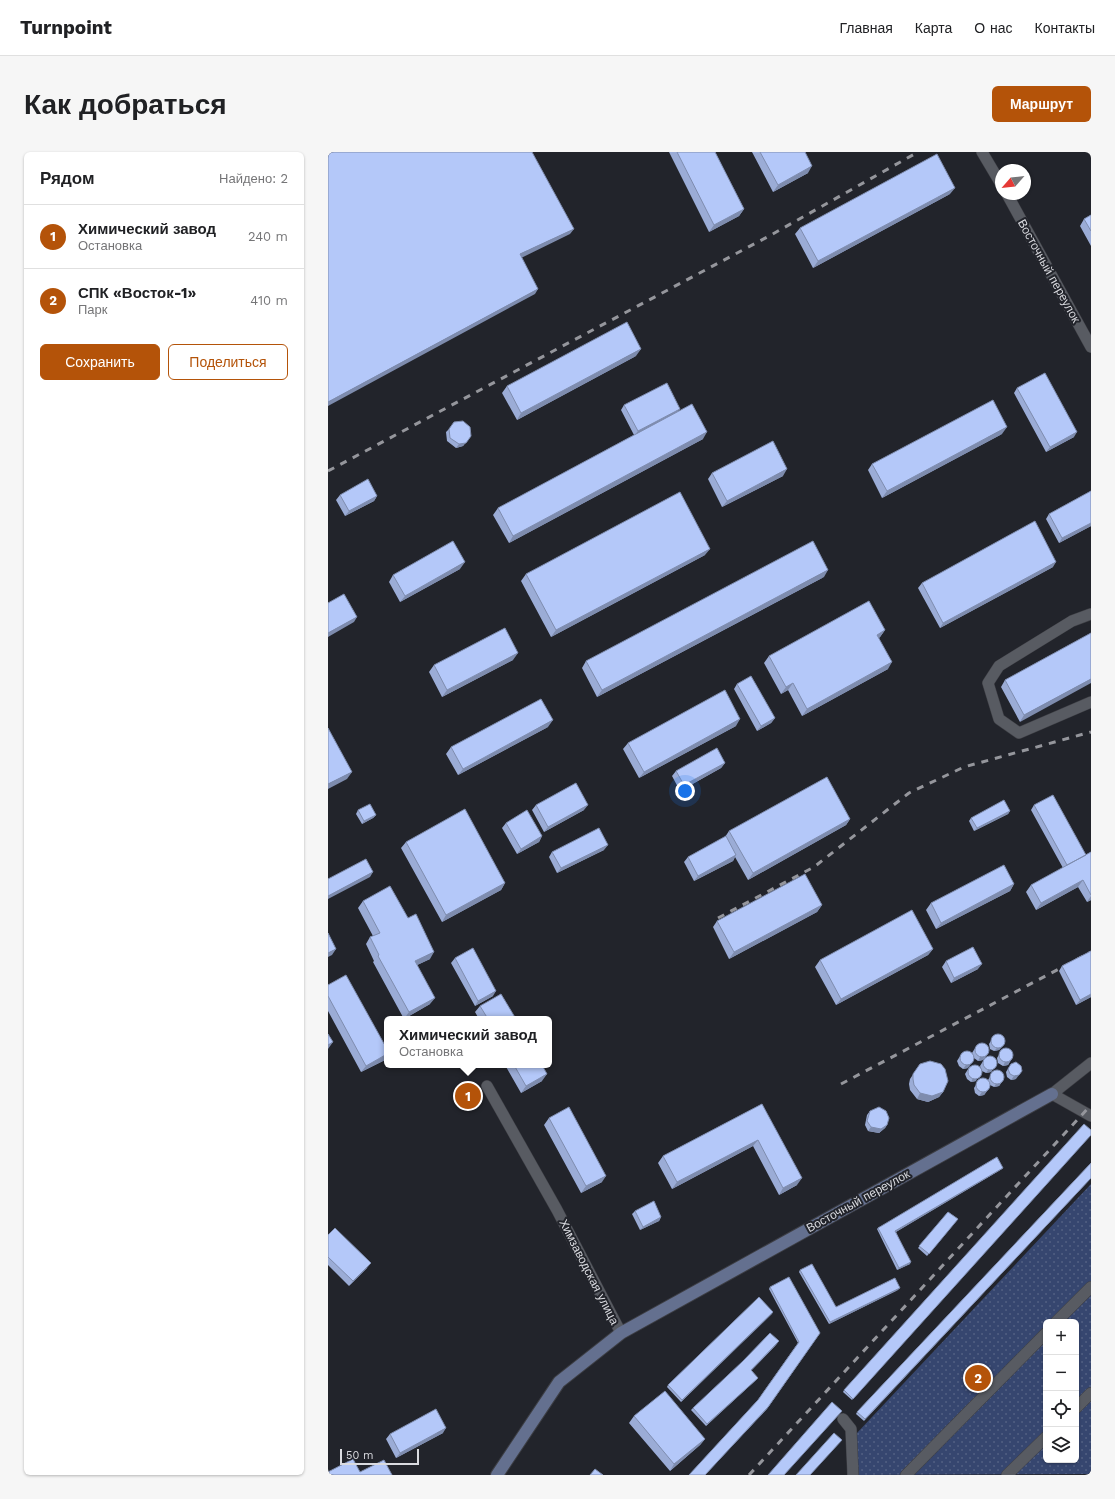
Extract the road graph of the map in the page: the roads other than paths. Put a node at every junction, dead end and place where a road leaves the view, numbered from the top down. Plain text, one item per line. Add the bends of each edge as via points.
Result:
1 (982, 152) edge
2 (995, 174) edge
3 (1010, 200) edge
4 (1091, 347) edge
5 (1091, 614) edge
6 (1091, 702) edge
7 (1091, 1063) edge
8 (487, 1086) dead end
9 (1052, 1094) junction
10 (1091, 1116) edge
11 (1091, 1287) edge
12 (1059, 1319) edge
13 (621, 1334) junction
14 (1043, 1336) edge
15 (1091, 1393) edge
16 (1079, 1405) edge
17 (843, 1419) dead end
18 (1043, 1440) edge
19 (497, 1475) edge
20 (853, 1475) edge
21 (906, 1475) edge
22 (1007, 1475) edge

1 - 2 street
3 - 4 street, Восточный переулок
5 - 6 street via 1072,621 999,666 988,683 999,719 1019,733
7 - 9 street, Восточный переулок
8 - 13 street, Химзаводская улица via 557,1210
9 - 10 street
9 - 13 street, Восточный переулок
11 - 12 street
13 - 19 street, Химзаводская улица via 559,1382
14 - 21 street
15 - 16 street
17 - 20 street via 851,1429
18 - 22 street

